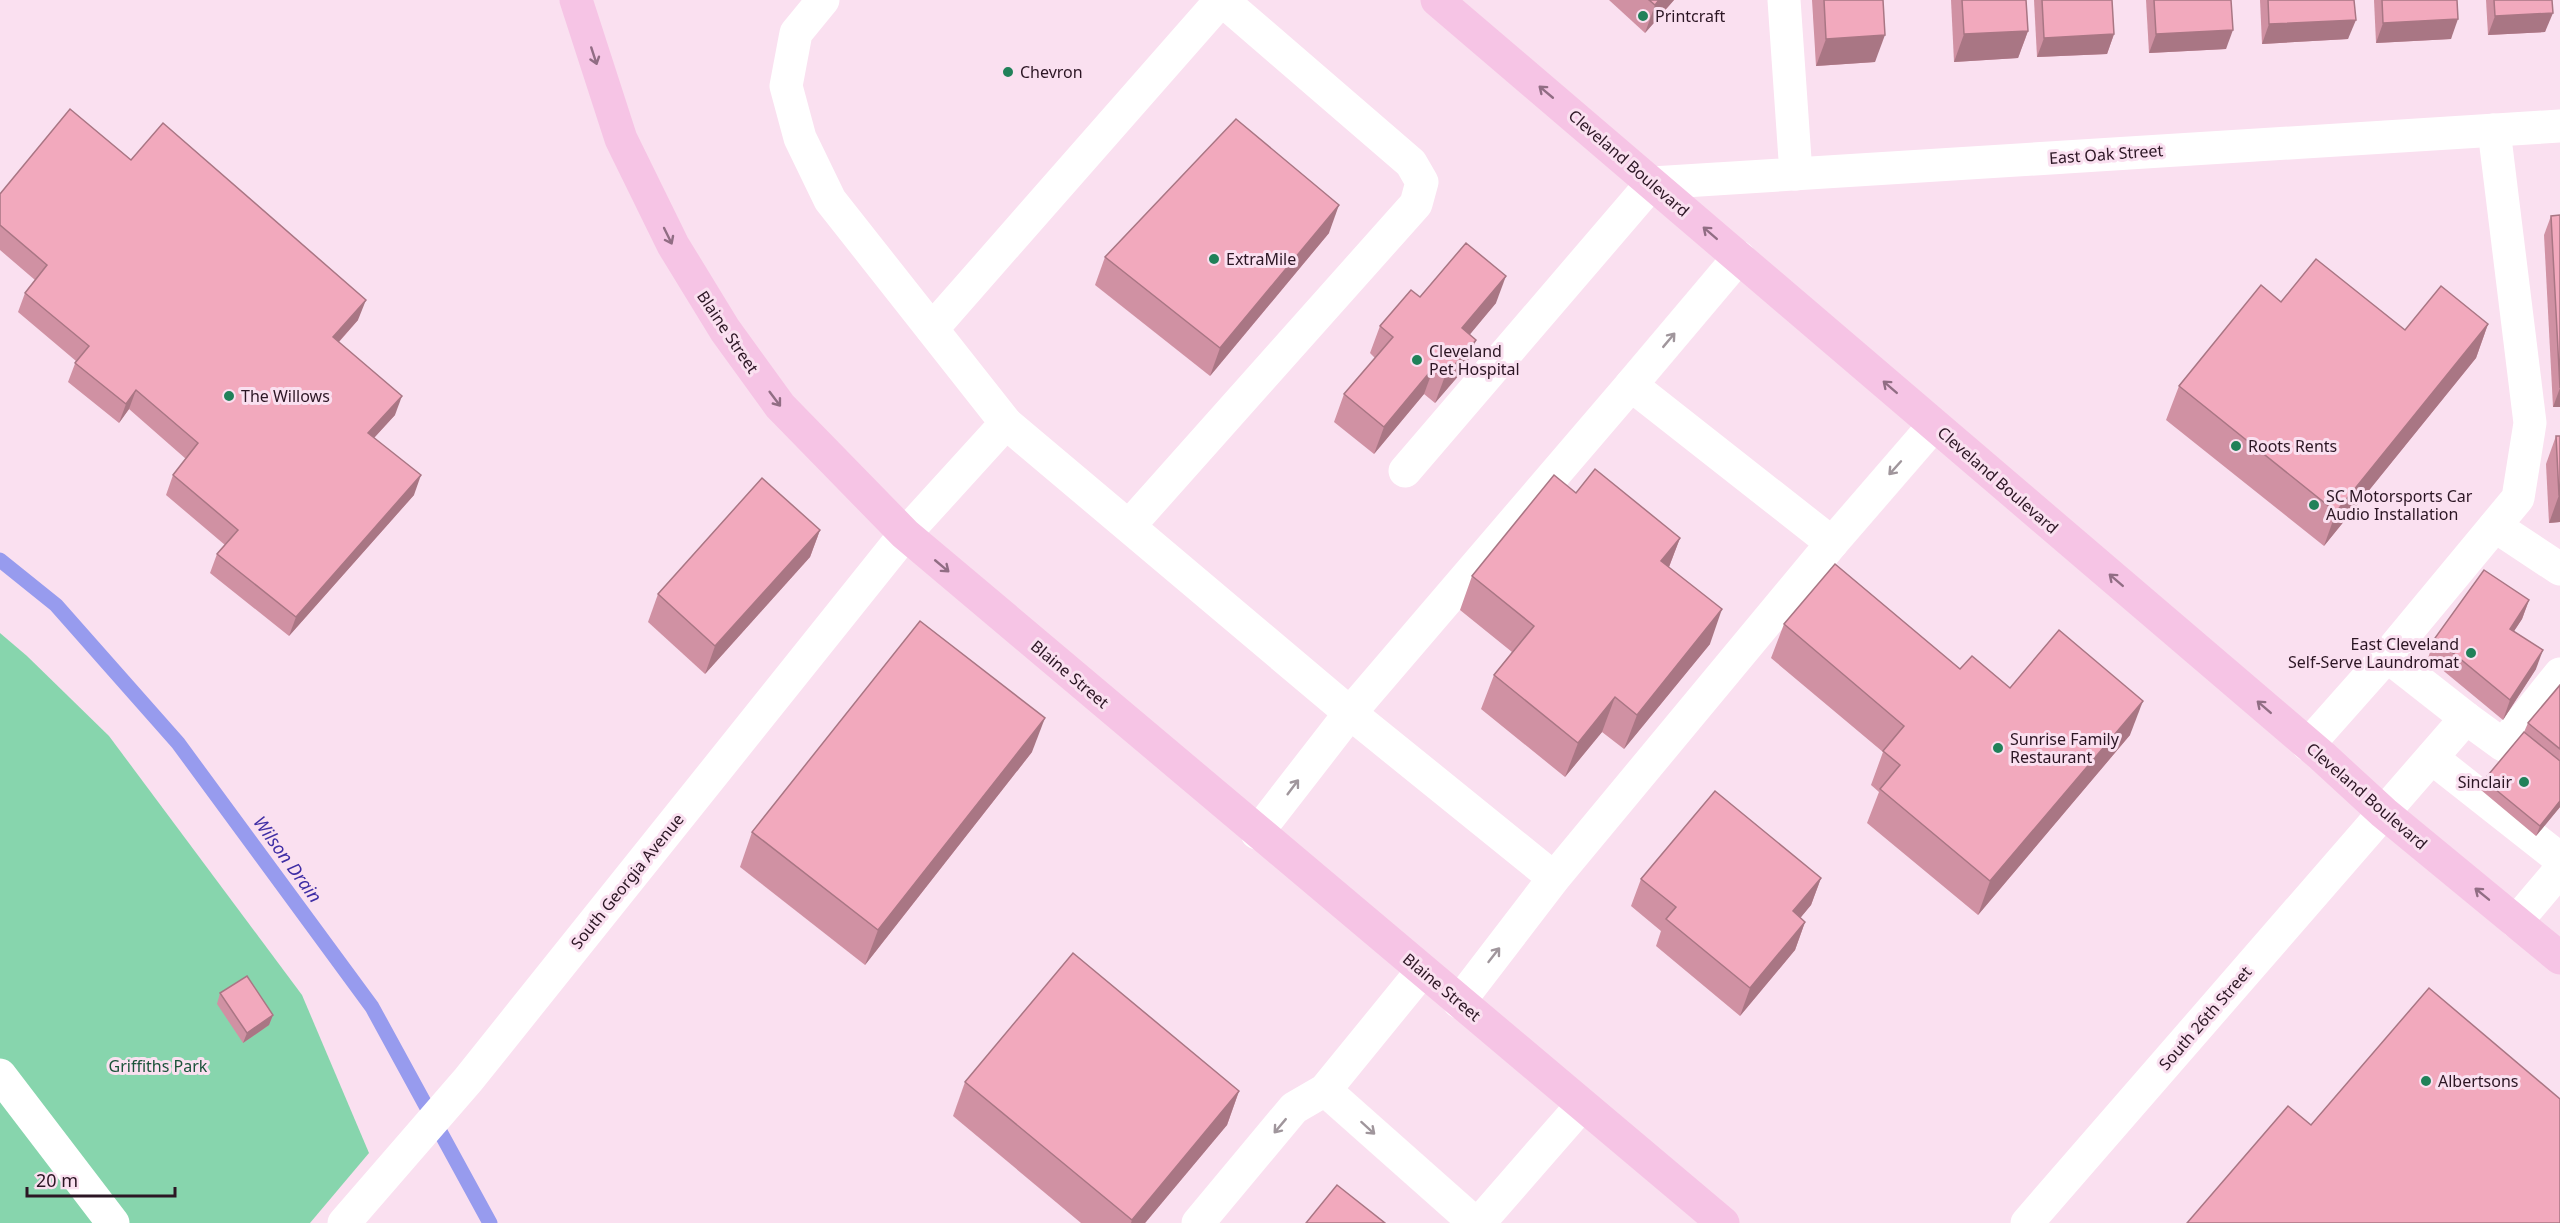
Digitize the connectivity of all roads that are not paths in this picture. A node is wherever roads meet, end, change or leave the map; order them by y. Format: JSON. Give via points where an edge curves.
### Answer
{"nodes":[{"id":1,"x":576,"y":0,"type":"edge"},
{"id":2,"x":823,"y":0,"type":"edge"},
{"id":3,"x":1222,"y":0,"type":"edge"},
{"id":4,"x":1437,"y":0,"type":"edge"},
{"id":5,"x":1784,"y":0,"type":"edge"},
{"id":6,"x":2560,"y":126,"type":"edge"},
{"id":7,"x":2494,"y":130,"type":"junction"},
{"id":8,"x":1796,"y":174,"type":"junction"},
{"id":9,"x":1652,"y":183,"type":"junction"},
{"id":10,"x":1738,"y":257,"type":"junction"},
{"id":11,"x":933,"y":329,"type":"junction"},
{"id":12,"x":1631,"y":385,"type":"junction"},
{"id":13,"x":1006,"y":423,"type":"junction"},
{"id":14,"x":1935,"y":425,"type":"junction"},
{"id":15,"x":1405,"y":471,"type":"dead end"},
{"id":16,"x":1129,"y":526,"type":"junction"},
{"id":17,"x":2495,"y":526,"type":"junction"},
{"id":18,"x":905,"y":534,"type":"junction"},
{"id":19,"x":1832,"y":543,"type":"junction"},
{"id":20,"x":2560,"y":570,"type":"edge"},
{"id":21,"x":2387,"y":656,"type":"junction"},
{"id":22,"x":2560,"y":674,"type":"edge"},
{"id":23,"x":1350,"y":713,"type":"junction"},
{"id":24,"x":2466,"y":718,"type":"junction"},
{"id":25,"x":2308,"y":745,"type":"junction"},
{"id":26,"x":2432,"y":758,"type":"junction"},
{"id":27,"x":2384,"y":813,"type":"junction"},
{"id":28,"x":1257,"y":833,"type":"junction"},
{"id":29,"x":2560,"y":859,"type":"edge"},
{"id":30,"x":2560,"y":870,"type":"edge"},
{"id":31,"x":1554,"y":878,"type":"junction"},
{"id":32,"x":2516,"y":922,"type":"junction"},
{"id":33,"x":2560,"y":958,"type":"edge"},
{"id":34,"x":1422,"y":971,"type":"junction"},
{"id":35,"x":1459,"y":1002,"type":"junction"},
{"id":36,"x":0,"y":1075,"type":"edge"},
{"id":37,"x":1325,"y":1090,"type":"junction"},
{"id":38,"x":1582,"y":1105,"type":"junction"},
{"id":39,"x":113,"y":1223,"type":"edge"},
{"id":40,"x":344,"y":1223,"type":"edge"},
{"id":41,"x":1198,"y":1223,"type":"edge"},
{"id":42,"x":1477,"y":1223,"type":"edge"},
{"id":43,"x":1723,"y":1223,"type":"edge"},
{"id":44,"x":2027,"y":1223,"type":"edge"}],
"edges":[{"from":1,"to":18,"type":"main road","name":"Blaine Street","one_way":true,"via":[[621,139],[673,245],[725,330],[780,406]]},
{"from":2,"to":11,"type":"street","via":[[796,33],[786,86],[800,138],[830,200]]},
{"from":3,"to":11,"type":"street"},
{"from":3,"to":16,"type":"street","via":[[1411,163],[1422,182],[1416,204]]},
{"from":9,"to":4,"type":"main road","name":"Cleveland Boulevard","one_way":true},
{"from":5,"to":8,"type":"street"},
{"from":6,"to":7,"type":"street","name":"East Oak Street"},
{"from":7,"to":8,"type":"street","name":"East Oak Street"},
{"from":7,"to":17,"type":"street","via":[[2530,423],[2518,498]]},
{"from":8,"to":9,"type":"street","name":"East Oak Street"},
{"from":10,"to":9,"type":"main road","name":"Cleveland Boulevard","one_way":true},
{"from":9,"to":15,"type":"street"},
{"from":12,"to":10,"type":"street","one_way":true},
{"from":14,"to":10,"type":"main road","name":"Cleveland Boulevard","one_way":true},
{"from":11,"to":13,"type":"street"},
{"from":12,"to":19,"type":"street"},
{"from":12,"to":23,"type":"street"},
{"from":13,"to":16,"type":"street"},
{"from":13,"to":18,"type":"street","name":"South Georgia Avenue"},
{"from":14,"to":19,"type":"street","one_way":true},
{"from":25,"to":14,"type":"main road","name":"Cleveland Boulevard","one_way":true},
{"from":16,"to":23,"type":"street"},
{"from":17,"to":20,"type":"street"},
{"from":17,"to":21,"type":"street"},
{"from":18,"to":28,"type":"main road","name":"Blaine Street","one_way":true},
{"from":18,"to":40,"type":"street","name":"South Georgia Avenue","via":[[468,1080]]},
{"from":19,"to":31,"type":"street"},
{"from":21,"to":24,"type":"street"},
{"from":21,"to":25,"type":"street"},
{"from":22,"to":24,"type":"street","via":[[2508,748]]},
{"from":28,"to":23,"type":"street","one_way":true},
{"from":23,"to":31,"type":"street"},
{"from":24,"to":26,"type":"street","name":"South 26th Street"},
{"from":25,"to":27,"type":"main road","name":"Cleveland Boulevard"},
{"from":26,"to":27,"type":"street","name":"South 26th Street"},
{"from":26,"to":29,"type":"street"},
{"from":32,"to":27,"type":"main road","name":"Cleveland Boulevard","one_way":true},
{"from":27,"to":44,"type":"street","name":"South 26th Street"},
{"from":28,"to":34,"type":"main road","name":"Blaine Street"},
{"from":30,"to":32,"type":"street"},
{"from":35,"to":31,"type":"street","one_way":true},
{"from":32,"to":33,"type":"main road","name":"Cleveland Boulevard"},
{"from":34,"to":35,"type":"main road","name":"Blaine Street"},
{"from":34,"to":37,"type":"street"},
{"from":35,"to":38,"type":"main road","name":"Blaine Street"},
{"from":36,"to":39,"type":"street"},
{"from":37,"to":41,"type":"street","one_way":true,"via":[[1294,1108]]},
{"from":37,"to":42,"type":"street","one_way":true},
{"from":38,"to":42,"type":"street"},
{"from":38,"to":43,"type":"main road","name":"Blaine Street"}]}
